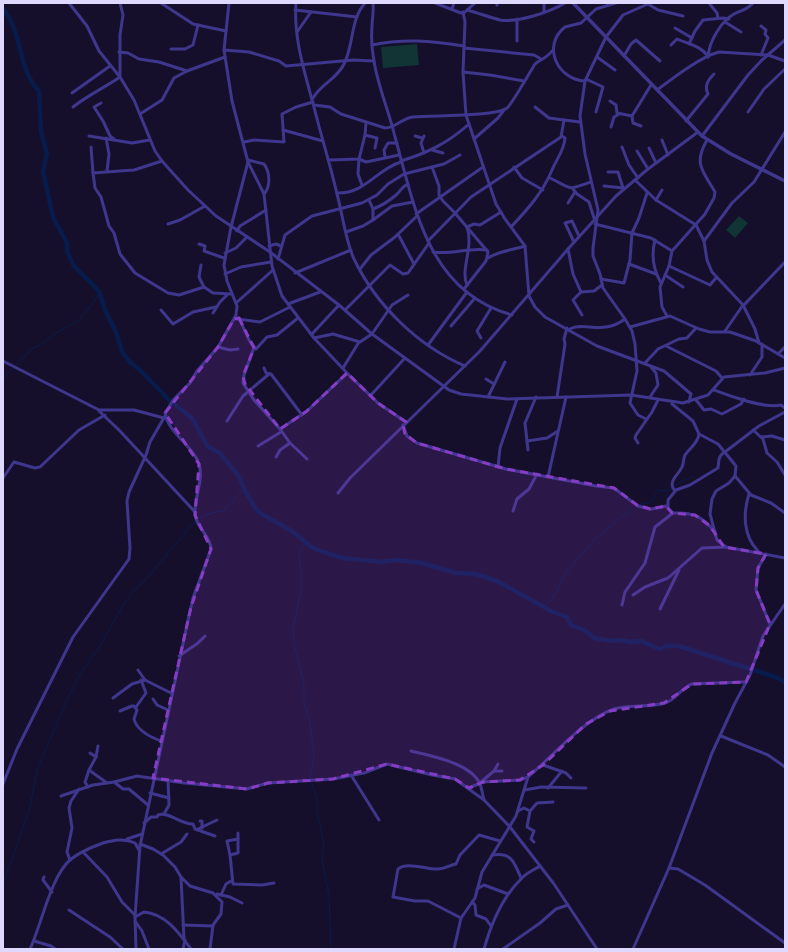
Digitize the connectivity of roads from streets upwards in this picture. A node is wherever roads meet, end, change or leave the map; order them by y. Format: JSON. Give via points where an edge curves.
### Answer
{"nodes":[{"id":1,"x":69,"y":3,"type":"edge"},
{"id":2,"x":120,"y":3,"type":"edge"},
{"id":3,"x":161,"y":3,"type":"edge"},
{"id":4,"x":229,"y":3,"type":"edge"},
{"id":5,"x":296,"y":3,"type":"edge"},
{"id":6,"x":365,"y":3,"type":"edge"},
{"id":7,"x":373,"y":3,"type":"edge"},
{"id":8,"x":436,"y":3,"type":"edge"},
{"id":9,"x":454,"y":3,"type":"edge"},
{"id":10,"x":475,"y":3,"type":"edge"},
{"id":11,"x":544,"y":3,"type":"edge"},
{"id":12,"x":565,"y":3,"type":"edge"},
{"id":13,"x":573,"y":3,"type":"edge"},
{"id":14,"x":616,"y":3,"type":"edge"},
{"id":15,"x":709,"y":3,"type":"edge"},
{"id":16,"x":753,"y":3,"type":"edge"},
{"id":17,"x":649,"y":4,"type":"edge"},
{"id":18,"x":452,"y":9,"type":"junction"},
{"id":19,"x":295,"y":10,"type":"junction"},
{"id":20,"x":467,"y":10,"type":"junction"},
{"id":21,"x":311,"y":12,"type":"junction"},
{"id":22,"x":463,"y":12,"type":"junction"},
{"id":23,"x":544,"y":12,"type":"junction"},
{"id":24,"x":683,"y":16,"type":"dead end"},
{"id":25,"x":357,"y":17,"type":"junction"},
{"id":26,"x":587,"y":17,"type":"junction"},
{"id":27,"x":718,"y":18,"type":"junction"},
{"id":28,"x":517,"y":19,"type":"junction"},
{"id":29,"x":729,"y":19,"type":"junction"},
{"id":30,"x":725,"y":22,"type":"junction"},
{"id":31,"x":198,"y":25,"type":"junction"},
{"id":32,"x":761,"y":26,"type":"dead end"},
{"id":33,"x":675,"y":28,"type":"dead end"},
{"id":34,"x":226,"y":31,"type":"junction"},
{"id":35,"x":297,"y":32,"type":"junction"},
{"id":36,"x":741,"y":32,"type":"dead end"},
{"id":37,"x":606,"y":36,"type":"junction"},
{"id":38,"x":692,"y":38,"type":"junction"},
{"id":39,"x":785,"y":40,"type":"edge"},
{"id":40,"x":517,"y":41,"type":"dead end"},
{"id":41,"x":690,"y":44,"type":"junction"},
{"id":42,"x":372,"y":45,"type":"junction"},
{"id":43,"x":671,"y":45,"type":"dead end"},
{"id":44,"x":464,"y":47,"type":"junction"},
{"id":45,"x":171,"y":49,"type":"dead end"},
{"id":46,"x":224,"y":50,"type":"junction"},
{"id":47,"x":552,"y":51,"type":"junction"},
{"id":48,"x":119,"y":52,"type":"junction"},
{"id":49,"x":761,"y":55,"type":"junction"},
{"id":50,"x":768,"y":55,"type":"junction"},
{"id":51,"x":624,"y":56,"type":"junction"},
{"id":52,"x":225,"y":57,"type":"junction"},
{"id":53,"x":597,"y":57,"type":"junction"},
{"id":54,"x":708,"y":57,"type":"junction"},
{"id":55,"x":541,"y":59,"type":"junction"},
{"id":56,"x":346,"y":61,"type":"junction"},
{"id":57,"x":374,"y":61,"type":"junction"},
{"id":58,"x":660,"y":61,"type":"dead end"},
{"id":59,"x":785,"y":61,"type":"edge"},
{"id":60,"x":110,"y":66,"type":"junction"},
{"id":61,"x":304,"y":66,"type":"junction"},
{"id":62,"x":785,"y":69,"type":"edge"},
{"id":63,"x":615,"y":70,"type":"dead end"},
{"id":64,"x":187,"y":71,"type":"junction"},
{"id":65,"x":463,"y":72,"type":"junction"},
{"id":66,"x":714,"y":74,"type":"dead end"},
{"id":67,"x":120,"y":77,"type":"junction"},
{"id":68,"x":586,"y":80,"type":"junction"},
{"id":69,"x":524,"y":81,"type":"junction"},
{"id":70,"x":652,"y":85,"type":"junction"},
{"id":71,"x":656,"y":90,"type":"junction"},
{"id":72,"x":72,"y":93,"type":"dead end"},
{"id":73,"x":610,"y":101,"type":"dead end"},
{"id":74,"x":313,"y":102,"type":"junction"},
{"id":75,"x":100,"y":103,"type":"dead end"},
{"id":76,"x":73,"y":107,"type":"dead end"},
{"id":77,"x":535,"y":107,"type":"dead end"},
{"id":78,"x":504,"y":110,"type":"junction"},
{"id":79,"x":596,"y":112,"type":"dead end"},
{"id":80,"x":748,"y":112,"type":"dead end"},
{"id":81,"x":140,"y":114,"type":"junction"},
{"id":82,"x":619,"y":114,"type":"junction"},
{"id":83,"x":466,"y":115,"type":"junction"},
{"id":84,"x":632,"y":116,"type":"junction"},
{"id":85,"x":564,"y":120,"type":"junction"},
{"id":86,"x":686,"y":121,"type":"junction"},
{"id":87,"x":580,"y":122,"type":"junction"},
{"id":88,"x":366,"y":123,"type":"junction"},
{"id":89,"x":469,"y":124,"type":"junction"},
{"id":90,"x":611,"y":126,"type":"dead end"},
{"id":91,"x":641,"y":126,"type":"dead end"},
{"id":92,"x":392,"y":128,"type":"junction"},
{"id":93,"x":283,"y":130,"type":"junction"},
{"id":94,"x":698,"y":132,"type":"junction"},
{"id":95,"x":785,"y":132,"type":"edge"},
{"id":96,"x":365,"y":135,"type":"junction"},
{"id":97,"x":89,"y":136,"type":"dead end"},
{"id":98,"x":415,"y":136,"type":"dead end"},
{"id":99,"x":562,"y":136,"type":"junction"},
{"id":100,"x":702,"y":136,"type":"junction"},
{"id":101,"x":106,"y":138,"type":"junction"},
{"id":102,"x":114,"y":139,"type":"junction"},
{"id":103,"x":474,"y":139,"type":"junction"},
{"id":104,"x":150,"y":140,"type":"junction"},
{"id":105,"x":662,"y":140,"type":"dead end"},
{"id":106,"x":707,"y":140,"type":"junction"},
{"id":107,"x":244,"y":142,"type":"junction"},
{"id":108,"x":323,"y":142,"type":"junction"},
{"id":109,"x":397,"y":143,"type":"junction"},
{"id":110,"x":91,"y":147,"type":"dead end"},
{"id":111,"x":622,"y":147,"type":"dead end"},
{"id":112,"x":375,"y":148,"type":"dead end"},
{"id":113,"x":648,"y":148,"type":"dead end"},
{"id":114,"x":432,"y":150,"type":"junction"},
{"id":115,"x":637,"y":151,"type":"dead end"},
{"id":116,"x":424,"y":153,"type":"junction"},
{"id":117,"x":443,"y":153,"type":"dead end"},
{"id":118,"x":399,"y":155,"type":"junction"},
{"id":119,"x":668,"y":155,"type":"junction"},
{"id":120,"x":460,"y":156,"type":"dead end"},
{"id":121,"x":385,"y":157,"type":"junction"},
{"id":122,"x":359,"y":159,"type":"junction"},
{"id":123,"x":329,"y":160,"type":"junction"},
{"id":124,"x":162,"y":161,"type":"junction"},
{"id":125,"x":248,"y":161,"type":"junction"},
{"id":126,"x":401,"y":162,"type":"junction"},
{"id":127,"x":656,"y":163,"type":"junction"},
{"id":128,"x":432,"y":167,"type":"junction"},
{"id":129,"x":483,"y":167,"type":"junction"},
{"id":130,"x":514,"y":167,"type":"junction"},
{"id":131,"x":648,"y":169,"type":"junction"},
{"id":132,"x":761,"y":170,"type":"junction"},
{"id":133,"x":107,"y":171,"type":"junction"},
{"id":134,"x":608,"y":172,"type":"dead end"},
{"id":135,"x":93,"y":173,"type":"junction"},
{"id":136,"x":404,"y":174,"type":"junction"},
{"id":137,"x":550,"y":178,"type":"junction"},
{"id":138,"x":636,"y":179,"type":"junction"},
{"id":139,"x":785,"y":181,"type":"edge"},
{"id":140,"x":591,"y":182,"type":"junction"},
{"id":141,"x":408,"y":184,"type":"junction"},
{"id":142,"x":362,"y":185,"type":"junction"},
{"id":143,"x":488,"y":185,"type":"junction"},
{"id":144,"x":604,"y":186,"type":"dead end"},
{"id":145,"x":624,"y":188,"type":"junction"},
{"id":146,"x":543,"y":190,"type":"junction"},
{"id":147,"x":574,"y":190,"type":"junction"},
{"id":148,"x":662,"y":190,"type":"dead end"},
{"id":149,"x":337,"y":193,"type":"junction"},
{"id":150,"x":646,"y":193,"type":"junction"},
{"id":151,"x":264,"y":194,"type":"junction"},
{"id":152,"x":440,"y":197,"type":"junction"},
{"id":153,"x":369,"y":200,"type":"junction"},
{"id":154,"x":656,"y":200,"type":"junction"},
{"id":155,"x":413,"y":202,"type":"junction"},
{"id":156,"x":568,"y":203,"type":"dead end"},
{"id":157,"x":205,"y":206,"type":"junction"},
{"id":158,"x":341,"y":208,"type":"junction"},
{"id":159,"x":372,"y":209,"type":"junction"},
{"id":160,"x":266,"y":210,"type":"junction"},
{"id":161,"x":500,"y":212,"type":"junction"},
{"id":162,"x":455,"y":213,"type":"junction"},
{"id":163,"x":416,"y":215,"type":"junction"},
{"id":164,"x":597,"y":215,"type":"junction"},
{"id":165,"x":594,"y":218,"type":"junction"},
{"id":166,"x":373,"y":220,"type":"junction"},
{"id":167,"x":168,"y":224,"type":"dead end"},
{"id":168,"x":595,"y":224,"type":"junction"},
{"id":169,"x":696,"y":225,"type":"junction"},
{"id":170,"x":231,"y":227,"type":"junction"},
{"id":171,"x":467,"y":227,"type":"junction"},
{"id":172,"x":511,"y":227,"type":"junction"},
{"id":173,"x":236,"y":231,"type":"junction"},
{"id":174,"x":346,"y":232,"type":"junction"},
{"id":175,"x":632,"y":233,"type":"junction"},
{"id":176,"x":398,"y":234,"type":"junction"},
{"id":177,"x":579,"y":236,"type":"junction"},
{"id":178,"x":247,"y":237,"type":"junction"},
{"id":179,"x":655,"y":240,"type":"junction"},
{"id":180,"x":704,"y":241,"type":"junction"},
{"id":181,"x":428,"y":242,"type":"junction"},
{"id":182,"x":574,"y":242,"type":"junction"},
{"id":183,"x":199,"y":244,"type":"dead end"},
{"id":184,"x":269,"y":246,"type":"junction"},
{"id":185,"x":281,"y":246,"type":"junction"},
{"id":186,"x":525,"y":246,"type":"junction"},
{"id":187,"x":568,"y":249,"type":"junction"},
{"id":188,"x":351,"y":250,"type":"junction"},
{"id":189,"x":469,"y":250,"type":"junction"},
{"id":190,"x":488,"y":250,"type":"junction"},
{"id":191,"x":672,"y":251,"type":"junction"},
{"id":192,"x":270,"y":252,"type":"junction"},
{"id":193,"x":433,"y":252,"type":"junction"},
{"id":194,"x":225,"y":253,"type":"junction"},
{"id":195,"x":224,"y":258,"type":"junction"},
{"id":196,"x":278,"y":258,"type":"junction"},
{"id":197,"x":488,"y":259,"type":"junction"},
{"id":198,"x":271,"y":262,"type":"junction"},
{"id":199,"x":785,"y":262,"type":"edge"},
{"id":200,"x":414,"y":264,"type":"junction"},
{"id":201,"x":629,"y":264,"type":"junction"},
{"id":202,"x":201,"y":265,"type":"dead end"},
{"id":203,"x":669,"y":266,"type":"junction"},
{"id":204,"x":273,"y":270,"type":"junction"},
{"id":205,"x":360,"y":270,"type":"junction"},
{"id":206,"x":295,"y":273,"type":"junction"},
{"id":207,"x":225,"y":274,"type":"junction"},
{"id":208,"x":656,"y":274,"type":"junction"},
{"id":209,"x":665,"y":275,"type":"junction"},
{"id":210,"x":716,"y":278,"type":"junction"},
{"id":211,"x":601,"y":279,"type":"junction"},
{"id":212,"x":661,"y":283,"type":"junction"},
{"id":213,"x":370,"y":285,"type":"junction"},
{"id":214,"x":467,"y":285,"type":"junction"},
{"id":215,"x":602,"y":285,"type":"junction"},
{"id":216,"x":204,"y":287,"type":"junction"},
{"id":217,"x":683,"y":287,"type":"dead end"},
{"id":218,"x":466,"y":290,"type":"junction"},
{"id":219,"x":320,"y":292,"type":"junction"},
{"id":220,"x":581,"y":292,"type":"junction"},
{"id":221,"x":232,"y":294,"type":"junction"},
{"id":222,"x":227,"y":295,"type":"junction"},
{"id":223,"x":408,"y":295,"type":"dead end"},
{"id":224,"x":529,"y":296,"type":"junction"},
{"id":225,"x":475,"y":298,"type":"junction"},
{"id":226,"x":236,"y":303,"type":"junction"},
{"id":227,"x":339,"y":305,"type":"junction"},
{"id":228,"x":289,"y":306,"type":"junction"},
{"id":229,"x":743,"y":306,"type":"junction"},
{"id":230,"x":216,"y":307,"type":"junction"},
{"id":231,"x":491,"y":308,"type":"junction"},
{"id":232,"x":388,"y":309,"type":"junction"},
{"id":233,"x":161,"y":310,"type":"dead end"},
{"id":234,"x":345,"y":310,"type":"junction"},
{"id":235,"x":213,"y":313,"type":"dead end"},
{"id":236,"x":512,"y":315,"type":"junction"},
{"id":237,"x":582,"y":315,"type":"dead end"},
{"id":238,"x":667,"y":316,"type":"junction"},
{"id":239,"x":239,"y":318,"type":"junction"},
{"id":240,"x":298,"y":318,"type":"junction"},
{"id":241,"x":234,"y":319,"type":"junction"},
{"id":242,"x":625,"y":319,"type":"junction"},
{"id":243,"x":451,"y":326,"type":"dead end"},
{"id":244,"x":630,"y":327,"type":"junction"},
{"id":245,"x":696,"y":328,"type":"junction"},
{"id":246,"x":569,"y":329,"type":"junction"},
{"id":247,"x":725,"y":332,"type":"junction"},
{"id":248,"x":312,"y":334,"type":"junction"},
{"id":249,"x":372,"y":334,"type":"junction"},
{"id":250,"x":314,"y":338,"type":"junction"},
{"id":251,"x":482,"y":338,"type":"dead end"},
{"id":252,"x":359,"y":342,"type":"junction"},
{"id":253,"x":761,"y":343,"type":"junction"},
{"id":254,"x":428,"y":345,"type":"junction"},
{"id":255,"x":666,"y":346,"type":"junction"},
{"id":256,"x":218,"y":347,"type":"junction"},
{"id":257,"x":785,"y":347,"type":"edge"},
{"id":258,"x":254,"y":348,"type":"junction"},
{"id":259,"x":238,"y":349,"type":"dead end"},
{"id":260,"x":778,"y":354,"type":"junction"},
{"id":261,"x":405,"y":358,"type":"junction"},
{"id":262,"x":785,"y":358,"type":"edge"},
{"id":263,"x":636,"y":360,"type":"junction"},
{"id":264,"x":3,"y":361,"type":"edge"},
{"id":265,"x":505,"y":362,"type":"dead end"},
{"id":266,"x":645,"y":363,"type":"junction"},
{"id":267,"x":650,"y":365,"type":"junction"},
{"id":268,"x":465,"y":366,"type":"junction"},
{"id":269,"x":264,"y":368,"type":"dead end"},
{"id":270,"x":343,"y":368,"type":"junction"},
{"id":271,"x":785,"y":368,"type":"edge"},
{"id":272,"x":348,"y":373,"type":"junction"},
{"id":273,"x":269,"y":374,"type":"junction"},
{"id":274,"x":750,"y":375,"type":"junction"},
{"id":275,"x":722,"y":378,"type":"junction"},
{"id":276,"x":486,"y":379,"type":"dead end"},
{"id":277,"x":494,"y":384,"type":"junction"},
{"id":278,"x":444,"y":387,"type":"junction"},
{"id":279,"x":714,"y":390,"type":"junction"},
{"id":280,"x":250,"y":392,"type":"junction"},
{"id":281,"x":630,"y":395,"type":"junction"},
{"id":282,"x":371,"y":396,"type":"junction"},
{"id":283,"x":488,"y":397,"type":"junction"},
{"id":284,"x":536,"y":397,"type":"junction"},
{"id":285,"x":557,"y":397,"type":"junction"},
{"id":286,"x":566,"y":397,"type":"junction"},
{"id":287,"x":650,"y":397,"type":"junction"},
{"id":288,"x":517,"y":399,"type":"junction"},
{"id":289,"x":744,"y":399,"type":"junction"},
{"id":290,"x":658,"y":400,"type":"junction"},
{"id":291,"x":696,"y":400,"type":"junction"},
{"id":292,"x":670,"y":402,"type":"junction"},
{"id":293,"x":689,"y":402,"type":"junction"},
{"id":294,"x":785,"y":408,"type":"edge"},
{"id":295,"x":99,"y":410,"type":"junction"},
{"id":296,"x":111,"y":411,"type":"junction"},
{"id":297,"x":785,"y":412,"type":"edge"},
{"id":298,"x":105,"y":415,"type":"junction"},
{"id":299,"x":302,"y":415,"type":"junction"},
{"id":300,"x":164,"y":417,"type":"junction"},
{"id":301,"x":646,"y":419,"type":"junction"},
{"id":302,"x":227,"y":421,"type":"dead end"},
{"id":303,"x":404,"y":424,"type":"junction"},
{"id":304,"x":753,"y":430,"type":"junction"},
{"id":305,"x":281,"y":431,"type":"junction"},
{"id":306,"x":558,"y":431,"type":"junction"},
{"id":307,"x":699,"y":434,"type":"junction"},
{"id":308,"x":761,"y":437,"type":"junction"},
{"id":309,"x":785,"y":440,"type":"edge"},
{"id":310,"x":527,"y":441,"type":"junction"},
{"id":311,"x":638,"y":443,"type":"dead end"},
{"id":312,"x":290,"y":444,"type":"junction"},
{"id":313,"x":258,"y":446,"type":"dead end"},
{"id":314,"x":528,"y":450,"type":"dead end"},
{"id":315,"x":725,"y":452,"type":"junction"},
{"id":316,"x":276,"y":457,"type":"dead end"},
{"id":317,"x":145,"y":458,"type":"junction"},
{"id":318,"x":307,"y":459,"type":"dead end"},
{"id":319,"x":498,"y":467,"type":"junction"},
{"id":320,"x":537,"y":474,"type":"junction"},
{"id":321,"x":785,"y":475,"type":"edge"},
{"id":322,"x":735,"y":476,"type":"junction"},
{"id":323,"x":548,"y":477,"type":"junction"},
{"id":324,"x":3,"y":478,"type":"edge"},
{"id":325,"x":675,"y":491,"type":"junction"},
{"id":326,"x":338,"y":493,"type":"dead end"},
{"id":327,"x":749,"y":494,"type":"junction"},
{"id":328,"x":668,"y":507,"type":"junction"},
{"id":329,"x":513,"y":511,"type":"dead end"},
{"id":330,"x":195,"y":512,"type":"junction"},
{"id":331,"x":673,"y":513,"type":"junction"},
{"id":332,"x":785,"y":513,"type":"edge"},
{"id":333,"x":715,"y":532,"type":"junction"},
{"id":334,"x":726,"y":548,"type":"junction"},
{"id":335,"x":760,"y":552,"type":"junction"},
{"id":336,"x":766,"y":554,"type":"junction"},
{"id":337,"x":785,"y":558,"type":"edge"},
{"id":338,"x":679,"y":570,"type":"junction"},
{"id":339,"x":633,"y":595,"type":"dead end"},
{"id":340,"x":785,"y":604,"type":"edge"},
{"id":341,"x":622,"y":605,"type":"dead end"},
{"id":342,"x":660,"y":609,"type":"dead end"},
{"id":343,"x":770,"y":624,"type":"junction"},
{"id":344,"x":205,"y":636,"type":"dead end"},
{"id":345,"x":179,"y":656,"type":"junction"},
{"id":346,"x":138,"y":670,"type":"dead end"},
{"id":347,"x":143,"y":680,"type":"junction"},
{"id":348,"x":746,"y":682,"type":"junction"},
{"id":349,"x":171,"y":693,"type":"junction"},
{"id":350,"x":113,"y":698,"type":"dead end"},
{"id":351,"x":153,"y":699,"type":"dead end"},
{"id":352,"x":136,"y":707,"type":"junction"},
{"id":353,"x":168,"y":710,"type":"junction"},
{"id":354,"x":120,"y":711,"type":"dead end"},
{"id":355,"x":721,"y":736,"type":"junction"},
{"id":356,"x":162,"y":741,"type":"junction"},
{"id":357,"x":98,"y":746,"type":"dead end"},
{"id":358,"x":411,"y":751,"type":"dead end"},
{"id":359,"x":90,"y":754,"type":"dead end"},
{"id":360,"x":96,"y":757,"type":"junction"},
{"id":361,"x":498,"y":764,"type":"dead end"},
{"id":362,"x":543,"y":765,"type":"junction"},
{"id":363,"x":785,"y":768,"type":"edge"},
{"id":364,"x":89,"y":770,"type":"junction"},
{"id":365,"x":494,"y":771,"type":"junction"},
{"id":366,"x":502,"y":771,"type":"dead end"},
{"id":367,"x":562,"y":771,"type":"junction"},
{"id":368,"x":351,"y":775,"type":"junction"},
{"id":369,"x":528,"y":777,"type":"junction"},
{"id":370,"x":153,"y":778,"type":"junction"},
{"id":371,"x":572,"y":778,"type":"dead end"},
{"id":372,"x":168,"y":780,"type":"junction"},
{"id":373,"x":520,"y":780,"type":"junction"},
{"id":374,"x":114,"y":782,"type":"junction"},
{"id":375,"x":107,"y":783,"type":"junction"},
{"id":376,"x":480,"y":783,"type":"junction"},
{"id":377,"x":3,"y":784,"type":"edge"},
{"id":378,"x":88,"y":787,"type":"junction"},
{"id":379,"x":469,"y":788,"type":"junction"},
{"id":380,"x":526,"y":788,"type":"junction"},
{"id":381,"x":548,"y":788,"type":"junction"},
{"id":382,"x":586,"y":788,"type":"dead end"},
{"id":383,"x":79,"y":790,"type":"junction"},
{"id":384,"x":150,"y":793,"type":"junction"},
{"id":385,"x":61,"y":796,"type":"dead end"},
{"id":386,"x":169,"y":798,"type":"junction"},
{"id":387,"x":484,"y":800,"type":"junction"},
{"id":388,"x":553,"y":802,"type":"dead end"},
{"id":389,"x":148,"y":805,"type":"junction"},
{"id":390,"x":518,"y":811,"type":"junction"},
{"id":391,"x":530,"y":811,"type":"junction"},
{"id":392,"x":164,"y":814,"type":"junction"},
{"id":393,"x":200,"y":820,"type":"dead end"},
{"id":394,"x":217,"y":820,"type":"dead end"},
{"id":395,"x":379,"y":820,"type":"dead end"},
{"id":396,"x":144,"y":823,"type":"junction"},
{"id":397,"x":510,"y":827,"type":"junction"},
{"id":398,"x":200,"y":829,"type":"junction"},
{"id":399,"x":238,"y":833,"type":"dead end"},
{"id":400,"x":142,"y":834,"type":"junction"},
{"id":401,"x":187,"y":834,"type":"dead end"},
{"id":402,"x":215,"y":836,"type":"dead end"},
{"id":403,"x":125,"y":839,"type":"junction"},
{"id":404,"x":238,"y":839,"type":"junction"},
{"id":405,"x":500,"y":842,"type":"junction"},
{"id":406,"x":534,"y":842,"type":"dead end"},
{"id":407,"x":140,"y":844,"type":"junction"},
{"id":408,"x":139,"y":850,"type":"junction"},
{"id":409,"x":84,"y":852,"type":"junction"},
{"id":410,"x":160,"y":854,"type":"junction"},
{"id":411,"x":492,"y":855,"type":"junction"},
{"id":412,"x":230,"y":856,"type":"junction"},
{"id":413,"x":70,"y":860,"type":"junction"},
{"id":414,"x":540,"y":866,"type":"junction"},
{"id":415,"x":669,"y":868,"type":"junction"},
{"id":416,"x":44,"y":877,"type":"dead end"},
{"id":417,"x":181,"y":877,"type":"junction"},
{"id":418,"x":521,"y":878,"type":"junction"},
{"id":419,"x":232,"y":882,"type":"junction"},
{"id":420,"x":274,"y":883,"type":"dead end"},
{"id":421,"x":187,"y":884,"type":"junction"},
{"id":422,"x":181,"y":886,"type":"junction"},
{"id":423,"x":233,"y":889,"type":"dead end"},
{"id":424,"x":477,"y":890,"type":"junction"},
{"id":425,"x":52,"y":892,"type":"junction"},
{"id":426,"x":213,"y":893,"type":"junction"},
{"id":427,"x":508,"y":894,"type":"junction"},
{"id":428,"x":221,"y":896,"type":"junction"},
{"id":429,"x":472,"y":902,"type":"junction"},
{"id":430,"x":242,"y":903,"type":"dead end"},
{"id":431,"x":568,"y":905,"type":"junction"},
{"id":432,"x":69,"y":910,"type":"dead end"},
{"id":433,"x":135,"y":917,"type":"junction"},
{"id":434,"x":461,"y":918,"type":"junction"},
{"id":435,"x":183,"y":925,"type":"junction"},
{"id":436,"x":213,"y":926,"type":"junction"},
{"id":437,"x":491,"y":926,"type":"junction"},
{"id":438,"x":184,"y":939,"type":"junction"},
{"id":439,"x":34,"y":941,"type":"junction"},
{"id":440,"x":785,"y":943,"type":"edge"},
{"id":441,"x":30,"y":949,"type":"edge"},
{"id":442,"x":55,"y":949,"type":"edge"},
{"id":443,"x":123,"y":949,"type":"edge"},
{"id":444,"x":136,"y":949,"type":"edge"},
{"id":445,"x":149,"y":949,"type":"edge"},
{"id":446,"x":183,"y":949,"type":"edge"},
{"id":447,"x":191,"y":949,"type":"edge"},
{"id":448,"x":210,"y":949,"type":"edge"},
{"id":449,"x":454,"y":949,"type":"edge"},
{"id":450,"x":484,"y":949,"type":"edge"},
{"id":451,"x":503,"y":949,"type":"edge"},
{"id":452,"x":597,"y":949,"type":"edge"},
{"id":453,"x":632,"y":949,"type":"edge"}],
"edges":[{"from":1,"to":60,"type":"street","via":[[87,26],[99,51]]},
{"from":2,"to":48,"type":"street","via":[[123,15]]},
{"from":3,"to":31,"type":"street"},
{"from":4,"to":34,"type":"street"},
{"from":5,"to":19,"type":"street"},
{"from":6,"to":25,"type":"street"},
{"from":7,"to":42,"type":"street"},
{"from":8,"to":18,"type":"street"},
{"from":9,"to":18,"type":"street"},
{"from":10,"to":20,"type":"street"},
{"from":11,"to":23,"type":"street"},
{"from":12,"to":23,"type":"street","via":[[550,12]]},
{"from":13,"to":26,"type":"street"},
{"from":14,"to":26,"type":"street","via":[[596,9]]},
{"from":15,"to":27,"type":"street"},
{"from":16,"to":29,"type":"street"},
{"from":17,"to":24,"type":"street","via":[[658,10]]},
{"from":17,"to":37,"type":"street","via":[[623,15]]},
{"from":18,"to":22,"type":"street"},
{"from":19,"to":21,"type":"street"},
{"from":19,"to":35,"type":"street"},
{"from":20,"to":22,"type":"street"},
{"from":20,"to":28,"type":"street","via":[[500,20]]},
{"from":21,"to":25,"type":"street"},
{"from":21,"to":35,"type":"street"},
{"from":22,"to":44,"type":"street"},
{"from":23,"to":28,"type":"street"},
{"from":25,"to":56,"type":"street"},
{"from":26,"to":37,"type":"street"},
{"from":26,"to":47,"type":"street","via":[[581,23],[562,29]]},
{"from":27,"to":29,"type":"street"},
{"from":27,"to":38,"type":"street","via":[[703,20]]},
{"from":28,"to":40,"type":"street"},
{"from":29,"to":30,"type":"street"},
{"from":30,"to":36,"type":"street"},
{"from":30,"to":54,"type":"street","via":[[719,29]]},
{"from":31,"to":34,"type":"street"},
{"from":31,"to":45,"type":"street","via":[[193,45],[185,49]]},
{"from":32,"to":49,"type":"street","via":[[766,30],[768,38]]},
{"from":33,"to":38,"type":"street"},
{"from":34,"to":46,"type":"street"},
{"from":35,"to":61,"type":"street"},
{"from":37,"to":51,"type":"street"},
{"from":37,"to":53,"type":"street"},
{"from":38,"to":41,"type":"street"},
{"from":39,"to":50,"type":"street"},
{"from":41,"to":43,"type":"street","via":[[676,40]]},
{"from":41,"to":54,"type":"street","via":[[705,52]]},
{"from":42,"to":44,"type":"street","via":[[428,40]]},
{"from":42,"to":57,"type":"street"},
{"from":44,"to":55,"type":"street","via":[[534,55]]},
{"from":44,"to":65,"type":"street"},
{"from":46,"to":52,"type":"street"},
{"from":46,"to":61,"type":"street","via":[[249,52],[279,61],[286,66]]},
{"from":47,"to":55,"type":"street","via":[[547,58]]},
{"from":47,"to":68,"type":"street","via":[[557,64],[565,74],[575,80]]},
{"from":48,"to":64,"type":"street"},
{"from":48,"to":67,"type":"street"},
{"from":49,"to":50,"type":"street"},
{"from":49,"to":54,"type":"street","via":[[722,52]]},
{"from":50,"to":59,"type":"street"},
{"from":50,"to":100,"type":"street","via":[[748,74]]},
{"from":51,"to":58,"type":"street","via":[[636,40]]},
{"from":51,"to":70,"type":"street"},
{"from":52,"to":64,"type":"street"},
{"from":52,"to":107,"type":"street","via":[[232,101]]},
{"from":53,"to":63,"type":"street"},
{"from":53,"to":68,"type":"street"},
{"from":54,"to":71,"type":"street"},
{"from":55,"to":69,"type":"street"},
{"from":56,"to":57,"type":"street"},
{"from":56,"to":61,"type":"street"},
{"from":56,"to":74,"type":"street","via":[[337,74],[320,88]]},
{"from":57,"to":92,"type":"street"},
{"from":60,"to":67,"type":"street"},
{"from":60,"to":72,"type":"street"},
{"from":61,"to":74,"type":"street"},
{"from":62,"to":80,"type":"street","via":[[764,89]]},
{"from":64,"to":81,"type":"street","via":[[174,78],[162,100]]},
{"from":65,"to":69,"type":"street"},
{"from":65,"to":83,"type":"street"},
{"from":66,"to":86,"type":"street","via":[[707,82],[708,94]]},
{"from":67,"to":76,"type":"street"},
{"from":67,"to":81,"type":"street"},
{"from":68,"to":79,"type":"street","via":[[603,87]]},
{"from":68,"to":87,"type":"street","via":[[581,99]]},
{"from":69,"to":78,"type":"street"},
{"from":70,"to":71,"type":"street"},
{"from":70,"to":84,"type":"street"},
{"from":71,"to":86,"type":"street"},
{"from":73,"to":82,"type":"street","via":[[616,105],[616,112]]},
{"from":74,"to":88,"type":"street"},
{"from":74,"to":93,"type":"street","via":[[282,114]]},
{"from":74,"to":108,"type":"street"},
{"from":75,"to":102,"type":"street","via":[[94,107]]},
{"from":77,"to":85,"type":"street","via":[[549,118]]},
{"from":78,"to":83,"type":"street"},
{"from":78,"to":103,"type":"street"},
{"from":81,"to":104,"type":"street"},
{"from":82,"to":84,"type":"street"},
{"from":82,"to":90,"type":"street","via":[[614,117]]},
{"from":83,"to":89,"type":"street"},
{"from":83,"to":92,"type":"street","via":[[411,117]]},
{"from":84,"to":91,"type":"street","via":[[633,123]]},
{"from":85,"to":87,"type":"street"},
{"from":85,"to":99,"type":"street"},
{"from":86,"to":94,"type":"street"},
{"from":87,"to":140,"type":"street"},
{"from":88,"to":92,"type":"street"},
{"from":88,"to":96,"type":"street"},
{"from":89,"to":103,"type":"street"},
{"from":89,"to":114,"type":"street"},
{"from":92,"to":109,"type":"street"},
{"from":93,"to":107,"type":"street","via":[[283,142]]},
{"from":93,"to":108,"type":"street"},
{"from":94,"to":100,"type":"street"},
{"from":94,"to":119,"type":"street"},
{"from":95,"to":132,"type":"street"},
{"from":96,"to":112,"type":"street","via":[[376,138]]},
{"from":96,"to":122,"type":"street"},
{"from":97,"to":101,"type":"street"},
{"from":98,"to":116,"type":"street","via":[[423,137]]},
{"from":99,"to":130,"type":"street"},
{"from":99,"to":137,"type":"street","via":[[565,138],[562,152]]},
{"from":100,"to":106,"type":"street"},
{"from":101,"to":102,"type":"street"},
{"from":101,"to":133,"type":"street"},
{"from":102,"to":104,"type":"street","via":[[132,144]]},
{"from":103,"to":129,"type":"street"},
{"from":104,"to":124,"type":"street"},
{"from":105,"to":119,"type":"street"},
{"from":106,"to":132,"type":"street"},
{"from":106,"to":169,"type":"street","via":[[699,158],[702,170],[715,192],[708,209]]},
{"from":107,"to":125,"type":"street"},
{"from":108,"to":123,"type":"street"},
{"from":109,"to":118,"type":"street"},
{"from":109,"to":121,"type":"street","via":[[388,143],[384,150]]},
{"from":110,"to":135,"type":"street"},
{"from":111,"to":138,"type":"street"},
{"from":113,"to":127,"type":"street"},
{"from":114,"to":116,"type":"street"},
{"from":114,"to":117,"type":"street"},
{"from":115,"to":131,"type":"street"},
{"from":116,"to":126,"type":"street"},
{"from":118,"to":121,"type":"street"},
{"from":118,"to":126,"type":"street"},
{"from":119,"to":127,"type":"street"},
{"from":120,"to":128,"type":"street"},
{"from":121,"to":122,"type":"street","via":[[366,162]]},
{"from":122,"to":123,"type":"street"},
{"from":122,"to":142,"type":"street","via":[[358,174]]},
{"from":123,"to":149,"type":"street"},
{"from":124,"to":133,"type":"street","via":[[134,170]]},
{"from":124,"to":157,"type":"street"},
{"from":125,"to":151,"type":"street"},
{"from":125,"to":151,"type":"street","via":[[264,164],[268,170],[268,186]]},
{"from":125,"to":170,"type":"street"},
{"from":126,"to":136,"type":"street"},
{"from":126,"to":142,"type":"street"},
{"from":127,"to":131,"type":"street"},
{"from":128,"to":136,"type":"street"},
{"from":128,"to":152,"type":"street"},
{"from":129,"to":143,"type":"street"},
{"from":129,"to":152,"type":"street"},
{"from":130,"to":143,"type":"street"},
{"from":130,"to":146,"type":"street","via":[[522,178]]},
{"from":131,"to":138,"type":"street"},
{"from":132,"to":139,"type":"street"},
{"from":132,"to":180,"type":"street","via":[[754,182],[732,203]]},
{"from":133,"to":135,"type":"street"},
{"from":134,"to":145,"type":"street","via":[[618,172]]},
{"from":135,"to":216,"type":"street","via":[[120,254],[134,273],[168,292],[179,295]]},
{"from":136,"to":141,"type":"street"},
{"from":136,"to":153,"type":"street"},
{"from":137,"to":146,"type":"street"},
{"from":137,"to":147,"type":"street"},
{"from":138,"to":145,"type":"street"},
{"from":138,"to":150,"type":"street"},
{"from":140,"to":147,"type":"street"},
{"from":140,"to":164,"type":"street","via":[[598,206]]},
{"from":141,"to":155,"type":"street"},
{"from":141,"to":159,"type":"street","via":[[401,187],[382,206]]},
{"from":142,"to":149,"type":"street","via":[[354,191]]},
{"from":143,"to":161,"type":"street"},
{"from":143,"to":162,"type":"street"},
{"from":144,"to":145,"type":"street"},
{"from":145,"to":164,"type":"street"},
{"from":146,"to":172,"type":"street"},
{"from":147,"to":156,"type":"street"},
{"from":147,"to":165,"type":"street","via":[[588,202]]},
{"from":148,"to":154,"type":"street"},
{"from":149,"to":158,"type":"street"},
{"from":150,"to":154,"type":"street"},
{"from":150,"to":175,"type":"street"},
{"from":151,"to":160,"type":"street"},
{"from":152,"to":162,"type":"street"},
{"from":152,"to":163,"type":"street"},
{"from":153,"to":158,"type":"street"},
{"from":153,"to":159,"type":"street"},
{"from":154,"to":169,"type":"street"},
{"from":155,"to":163,"type":"street"},
{"from":155,"to":166,"type":"street","via":[[392,206]]},
{"from":157,"to":167,"type":"street"},
{"from":157,"to":170,"type":"street"},
{"from":158,"to":174,"type":"street"},
{"from":158,"to":185,"type":"street","via":[[310,217],[285,235]]},
{"from":159,"to":166,"type":"street"},
{"from":160,"to":173,"type":"street"},
{"from":160,"to":184,"type":"street"},
{"from":161,"to":171,"type":"street","via":[[480,225]]},
{"from":161,"to":172,"type":"street"},
{"from":162,"to":171,"type":"street"},
{"from":162,"to":181,"type":"street"},
{"from":163,"to":176,"type":"street"},
{"from":163,"to":181,"type":"street"},
{"from":164,"to":165,"type":"street"},
{"from":164,"to":168,"type":"street"},
{"from":165,"to":177,"type":"street"},
{"from":166,"to":174,"type":"street"},
{"from":168,"to":175,"type":"street"},
{"from":168,"to":211,"type":"street","via":[[593,252]]},
{"from":169,"to":180,"type":"street"},
{"from":169,"to":191,"type":"street"},
{"from":170,"to":173,"type":"street"},
{"from":170,"to":194,"type":"street"},
{"from":171,"to":189,"type":"street","via":[[471,240]]},
{"from":171,"to":190,"type":"street"},
{"from":172,"to":186,"type":"street"},
{"from":173,"to":178,"type":"street"},
{"from":174,"to":188,"type":"street"},
{"from":175,"to":179,"type":"street"},
{"from":175,"to":201,"type":"street"},
{"from":176,"to":200,"type":"street"},
{"from":176,"to":205,"type":"street","via":[[371,255]]},
{"from":177,"to":182,"type":"street"},
{"from":177,"to":182,"type":"street","via":[[572,221],[565,223]]},
{"from":178,"to":192,"type":"street"},
{"from":178,"to":194,"type":"street","via":[[236,248]]},
{"from":179,"to":191,"type":"street"},
{"from":179,"to":208,"type":"street","via":[[652,255]]},
{"from":180,"to":210,"type":"street","via":[[708,260]]},
{"from":181,"to":193,"type":"street"},
{"from":181,"to":200,"type":"street"},
{"from":182,"to":187,"type":"street"},
{"from":183,"to":195,"type":"street","via":[[205,246],[204,251]]},
{"from":184,"to":185,"type":"street"},
{"from":184,"to":192,"type":"street"},
{"from":185,"to":196,"type":"street"},
{"from":186,"to":197,"type":"street","via":[[496,253]]},
{"from":186,"to":224,"type":"street"},
{"from":187,"to":220,"type":"street","via":[[573,274]]},
{"from":187,"to":224,"type":"street"},
{"from":188,"to":205,"type":"street"},
{"from":188,"to":206,"type":"street"},
{"from":189,"to":190,"type":"street"},
{"from":189,"to":193,"type":"street"},
{"from":189,"to":214,"type":"street","via":[[465,273]]},
{"from":190,"to":197,"type":"street"},
{"from":191,"to":203,"type":"street"},
{"from":192,"to":196,"type":"street"},
{"from":192,"to":198,"type":"street"},
{"from":193,"to":218,"type":"street","via":[[440,264]]},
{"from":194,"to":195,"type":"street"},
{"from":195,"to":207,"type":"street"},
{"from":196,"to":206,"type":"street"},
{"from":197,"to":214,"type":"street"},
{"from":198,"to":204,"type":"street"},
{"from":198,"to":207,"type":"street","via":[[241,267]]},
{"from":199,"to":229,"type":"street"},
{"from":200,"to":213,"type":"street","via":[[408,273],[404,274],[390,266]]},
{"from":201,"to":208,"type":"street"},
{"from":201,"to":211,"type":"street","via":[[624,284]]},
{"from":202,"to":216,"type":"street","via":[[199,277]]},
{"from":203,"to":209,"type":"street"},
{"from":203,"to":210,"type":"street","via":[[710,285]]},
{"from":204,"to":226,"type":"street"},
{"from":204,"to":228,"type":"street","via":[[282,296]]},
{"from":205,"to":213,"type":"street"},
{"from":206,"to":219,"type":"street"},
{"from":207,"to":221,"type":"street"},
{"from":208,"to":212,"type":"street"},
{"from":209,"to":212,"type":"street"},
{"from":209,"to":217,"type":"street"},
{"from":210,"to":229,"type":"street"},
{"from":211,"to":215,"type":"street"},
{"from":212,"to":238,"type":"street","via":[[659,291],[662,307]]},
{"from":213,"to":232,"type":"street"},
{"from":213,"to":234,"type":"street"},
{"from":214,"to":218,"type":"street"},
{"from":215,"to":220,"type":"street","via":[[594,291]]},
{"from":215,"to":242,"type":"street","via":[[611,302]]},
{"from":216,"to":222,"type":"street","via":[[213,293]]},
{"from":218,"to":225,"type":"street"},
{"from":218,"to":254,"type":"street"},
{"from":219,"to":227,"type":"street"},
{"from":219,"to":228,"type":"street"},
{"from":220,"to":237,"type":"street","via":[[572,300]]},
{"from":221,"to":222,"type":"street"},
{"from":221,"to":226,"type":"street"},
{"from":222,"to":230,"type":"street"},
{"from":223,"to":232,"type":"street"},
{"from":224,"to":236,"type":"street"},
{"from":224,"to":246,"type":"street","via":[[545,317]]},
{"from":225,"to":231,"type":"street"},
{"from":225,"to":243,"type":"street"},
{"from":226,"to":241,"type":"street"},
{"from":227,"to":234,"type":"street"},
{"from":227,"to":248,"type":"street"},
{"from":228,"to":239,"type":"street","via":[[260,322]]},
{"from":228,"to":240,"type":"street"},
{"from":229,"to":247,"type":"street"},
{"from":229,"to":253,"type":"street"},
{"from":230,"to":233,"type":"street","via":[[193,312],[173,324]]},
{"from":230,"to":235,"type":"street"},
{"from":231,"to":236,"type":"street"},
{"from":231,"to":251,"type":"street","via":[[477,331]]},
{"from":232,"to":249,"type":"street"},
{"from":232,"to":254,"type":"street"},
{"from":234,"to":249,"type":"street"},
{"from":236,"to":268,"type":"street"},
{"from":238,"to":244,"type":"street"},
{"from":238,"to":245,"type":"street"},
{"from":239,"to":241,"type":"street"},
{"from":239,"to":258,"type":"street"},
{"from":240,"to":248,"type":"street"},
{"from":240,"to":258,"type":"street","via":[[277,335],[270,336],[257,349]]},
{"from":241,"to":256,"type":"street"},
{"from":242,"to":244,"type":"street"},
{"from":242,"to":246,"type":"street","via":[[607,328],[577,326]]},
{"from":244,"to":263,"type":"street"},
{"from":245,"to":247,"type":"street","via":[[710,332]]},
{"from":245,"to":255,"type":"street","via":[[687,338]]},
{"from":246,"to":263,"type":"street","via":[[609,352]]},
{"from":246,"to":285,"type":"street","via":[[564,339]]},
{"from":247,"to":253,"type":"street"},
{"from":248,"to":250,"type":"street"},
{"from":249,"to":252,"type":"street"},
{"from":249,"to":261,"type":"street"},
{"from":250,"to":252,"type":"street","via":[[333,334]]},
{"from":250,"to":270,"type":"street"},
{"from":252,"to":270,"type":"street"},
{"from":253,"to":260,"type":"street"},
{"from":253,"to":274,"type":"street","via":[[762,357]]},
{"from":254,"to":268,"type":"street"},
{"from":255,"to":266,"type":"street","via":[[655,352]]},
{"from":255,"to":275,"type":"street","via":[[716,371]]},
{"from":256,"to":259,"type":"street"},
{"from":256,"to":300,"type":"street","via":[[174,399]]},
{"from":257,"to":260,"type":"street"},
{"from":258,"to":280,"type":"street","via":[[243,383]]},
{"from":260,"to":262,"type":"street"},
{"from":261,"to":278,"type":"street"},
{"from":261,"to":282,"type":"street"},
{"from":263,"to":266,"type":"street"},
{"from":263,"to":281,"type":"street","via":[[636,377]]},
{"from":264,"to":295,"type":"street"},
{"from":265,"to":277,"type":"street"},
{"from":266,"to":267,"type":"street"},
{"from":267,"to":287,"type":"street","via":[[658,381],[657,388]]},
{"from":267,"to":293,"type":"street","via":[[664,371],[684,386],[692,395]]},
{"from":268,"to":278,"type":"street"},
{"from":269,"to":273,"type":"street"},
{"from":270,"to":272,"type":"street"},
{"from":271,"to":274,"type":"street"},
{"from":272,"to":282,"type":"street"},
{"from":272,"to":299,"type":"street"},
{"from":273,"to":280,"type":"street"},
{"from":273,"to":299,"type":"street"},
{"from":274,"to":275,"type":"street","via":[[731,375]]},
{"from":275,"to":279,"type":"street"},
{"from":276,"to":277,"type":"street"},
{"from":277,"to":283,"type":"street"},
{"from":278,"to":283,"type":"street","via":[[461,394]]},
{"from":278,"to":303,"type":"street"},
{"from":279,"to":289,"type":"street"},
{"from":279,"to":291,"type":"street"},
{"from":280,"to":302,"type":"street","via":[[243,396]]},
{"from":280,"to":305,"type":"street"},
{"from":281,"to":286,"type":"street"},
{"from":281,"to":287,"type":"street"},
{"from":281,"to":301,"type":"street","via":[[631,405],[638,415]]},
{"from":282,"to":303,"type":"street"},
{"from":283,"to":288,"type":"street"},
{"from":284,"to":285,"type":"street"},
{"from":284,"to":288,"type":"street"},
{"from":284,"to":310,"type":"street","via":[[525,420]]},
{"from":285,"to":286,"type":"street"},
{"from":286,"to":306,"type":"street"},
{"from":287,"to":290,"type":"street"},
{"from":288,"to":319,"type":"street","via":[[500,448]]},
{"from":289,"to":291,"type":"street","via":[[741,404],[722,414],[711,409],[704,410]]},
{"from":289,"to":294,"type":"street","via":[[773,407],[781,405]]},
{"from":290,"to":292,"type":"street"},
{"from":290,"to":301,"type":"street"},
{"from":291,"to":293,"type":"street"},
{"from":292,"to":293,"type":"street"},
{"from":292,"to":307,"type":"street","via":[[693,421]]},
{"from":295,"to":296,"type":"street"},
{"from":295,"to":298,"type":"street"},
{"from":296,"to":298,"type":"street"},
{"from":296,"to":300,"type":"street","via":[[134,410]]},
{"from":297,"to":304,"type":"street"},
{"from":298,"to":317,"type":"street"},
{"from":298,"to":324,"type":"street","via":[[79,430],[40,467],[14,462]]},
{"from":299,"to":305,"type":"street"},
{"from":300,"to":317,"type":"street","via":[[150,442]]},
{"from":300,"to":330,"type":"street","via":[[199,464]]},
{"from":301,"to":311,"type":"street","via":[[635,437]]},
{"from":303,"to":319,"type":"street","via":[[405,434],[413,441]]},
{"from":303,"to":326,"type":"street"},
{"from":304,"to":308,"type":"street"},
{"from":304,"to":315,"type":"street"},
{"from":305,"to":312,"type":"street"},
{"from":305,"to":313,"type":"street"},
{"from":306,"to":310,"type":"street","via":[[547,438]]},
{"from":306,"to":323,"type":"street"},
{"from":307,"to":315,"type":"street","via":[[716,443]]},
{"from":307,"to":325,"type":"street","via":[[684,457],[682,468],[672,481]]},
{"from":308,"to":309,"type":"street","via":[[772,436]]},
{"from":308,"to":321,"type":"street","via":[[767,453],[777,462]]},
{"from":310,"to":314,"type":"street"},
{"from":312,"to":316,"type":"street","via":[[280,450]]},
{"from":312,"to":318,"type":"street"},
{"from":315,"to":322,"type":"street","via":[[736,466]]},
{"from":315,"to":325,"type":"street","via":[[719,458],[716,470]]},
{"from":317,"to":330,"type":"street"},
{"from":317,"to":377,"type":"street","via":[[127,501],[129,560],[73,637]]},
{"from":319,"to":320,"type":"street"},
{"from":320,"to":323,"type":"street"},
{"from":320,"to":329,"type":"street","via":[[529,489],[518,498]]},
{"from":322,"to":327,"type":"street"},
{"from":322,"to":333,"type":"street","via":[[713,496],[710,514]]},
{"from":323,"to":328,"type":"street","via":[[614,488],[636,505],[649,509]]},
{"from":325,"to":328,"type":"street","via":[[668,500]]},
{"from":327,"to":332,"type":"street","via":[[771,503]]},
{"from":327,"to":335,"type":"street","via":[[745,522],[750,540]]},
{"from":328,"to":331,"type":"street"},
{"from":330,"to":345,"type":"street","via":[[211,549],[193,598]]},
{"from":331,"to":333,"type":"street","via":[[687,512],[695,515]]},
{"from":331,"to":341,"type":"street","via":[[655,527],[645,563],[625,592]]},
{"from":333,"to":334,"type":"street","via":[[719,543]]},
{"from":334,"to":335,"type":"street"},
{"from":334,"to":338,"type":"street","via":[[702,548]]},
{"from":335,"to":336,"type":"street"},
{"from":336,"to":337,"type":"street"},
{"from":336,"to":343,"type":"street","via":[[758,568],[756,590]]},
{"from":338,"to":339,"type":"street"},
{"from":338,"to":342,"type":"street"},
{"from":340,"to":343,"type":"street"},
{"from":343,"to":348,"type":"street"},
{"from":344,"to":345,"type":"street"},
{"from":345,"to":349,"type":"street"},
{"from":346,"to":347,"type":"street"},
{"from":347,"to":349,"type":"street"},
{"from":347,"to":350,"type":"street","via":[[132,684]]},
{"from":347,"to":352,"type":"street","via":[[146,692]]},
{"from":348,"to":355,"type":"street"},
{"from":348,"to":362,"type":"street","via":[[697,683],[685,688],[664,704],[610,711],[586,724]]},
{"from":349,"to":353,"type":"street"},
{"from":351,"to":353,"type":"street","via":[[157,705]]},
{"from":352,"to":354,"type":"street"},
{"from":352,"to":356,"type":"street","via":[[136,724],[144,732]]},
{"from":353,"to":356,"type":"street"},
{"from":355,"to":363,"type":"street","via":[[768,756]]},
{"from":355,"to":415,"type":"street","via":[[712,753]]},
{"from":356,"to":370,"type":"street"},
{"from":357,"to":360,"type":"street"},
{"from":358,"to":376,"type":"street","via":[[452,761],[468,771]]},
{"from":359,"to":360,"type":"street"},
{"from":360,"to":364,"type":"street"},
{"from":361,"to":365,"type":"street"},
{"from":362,"to":367,"type":"street"},
{"from":362,"to":369,"type":"street"},
{"from":364,"to":375,"type":"street"},
{"from":364,"to":378,"type":"street","via":[[85,782]]},
{"from":365,"to":366,"type":"street"},
{"from":365,"to":376,"type":"street"},
{"from":367,"to":371,"type":"street"},
{"from":367,"to":381,"type":"street"},
{"from":368,"to":372,"type":"street","via":[[322,780],[268,783],[247,790]]},
{"from":368,"to":379,"type":"street","via":[[391,765],[455,779]]},
{"from":368,"to":395,"type":"street"},
{"from":369,"to":373,"type":"street"},
{"from":369,"to":380,"type":"street"},
{"from":370,"to":372,"type":"street"},
{"from":370,"to":374,"type":"street","via":[[137,776]]},
{"from":370,"to":384,"type":"street"},
{"from":372,"to":386,"type":"street"},
{"from":373,"to":376,"type":"street"},
{"from":373,"to":380,"type":"street"},
{"from":374,"to":375,"type":"street"},
{"from":374,"to":389,"type":"street","via":[[121,788],[129,789]]},
{"from":375,"to":378,"type":"street"},
{"from":376,"to":379,"type":"street"},
{"from":376,"to":387,"type":"street"},
{"from":378,"to":383,"type":"street"},
{"from":379,"to":387,"type":"street"},
{"from":380,"to":381,"type":"street"},
{"from":380,"to":390,"type":"street"},
{"from":381,"to":382,"type":"street"},
{"from":383,"to":385,"type":"street"},
{"from":383,"to":413,"type":"street","via":[[69,808],[72,828],[66,852]]},
{"from":384,"to":386,"type":"street"},
{"from":384,"to":389,"type":"street"},
{"from":386,"to":392,"type":"street","via":[[169,805]]},
{"from":387,"to":397,"type":"street"},
{"from":388,"to":391,"type":"street","via":[[536,803]]},
{"from":389,"to":396,"type":"street"},
{"from":390,"to":391,"type":"street","via":[[524,808]]},
{"from":390,"to":397,"type":"street"},
{"from":391,"to":406,"type":"street","via":[[527,827],[534,831],[531,839]]},
{"from":392,"to":396,"type":"street","via":[[158,815],[157,818],[152,817]]},
{"from":392,"to":398,"type":"street"},
{"from":393,"to":398,"type":"street"},
{"from":394,"to":398,"type":"street"},
{"from":396,"to":400,"type":"street"},
{"from":397,"to":405,"type":"street"},
{"from":397,"to":414,"type":"street"},
{"from":398,"to":402,"type":"street"},
{"from":399,"to":404,"type":"street"},
{"from":400,"to":403,"type":"street"},
{"from":400,"to":407,"type":"street"},
{"from":401,"to":410,"type":"street","via":[[181,842]]},
{"from":403,"to":408,"type":"street","via":[[135,843]]},
{"from":403,"to":409,"type":"street","via":[[101,844]]},
{"from":404,"to":412,"type":"street","via":[[238,853]]},
{"from":404,"to":412,"type":"street","via":[[228,841]]},
{"from":405,"to":411,"type":"street"},
{"from":405,"to":434,"type":"street","via":[[479,835],[460,855],[456,864],[437,869],[419,866],[402,866],[398,869],[393,897],[414,902],[428,901]]},
{"from":407,"to":408,"type":"street"},
{"from":407,"to":410,"type":"street"},
{"from":408,"to":433,"type":"street"},
{"from":409,"to":413,"type":"street"},
{"from":409,"to":433,"type":"street","via":[[107,877],[122,902]]},
{"from":410,"to":417,"type":"street","via":[[175,867]]},
{"from":411,"to":418,"type":"street","via":[[500,853],[508,857]]},
{"from":411,"to":424,"type":"street","via":[[482,872]]},
{"from":412,"to":419,"type":"street"},
{"from":413,"to":425,"type":"street"},
{"from":414,"to":418,"type":"street"},
{"from":414,"to":431,"type":"street"},
{"from":415,"to":440,"type":"street","via":[[678,869],[705,885]]},
{"from":415,"to":453,"type":"street"},
{"from":416,"to":425,"type":"street","via":[[44,884]]},
{"from":417,"to":421,"type":"street"},
{"from":417,"to":422,"type":"street"},
{"from":418,"to":427,"type":"street"},
{"from":419,"to":420,"type":"street","via":[[262,885]]},
{"from":419,"to":423,"type":"street"},
{"from":419,"to":428,"type":"street","via":[[226,884]]},
{"from":421,"to":422,"type":"street"},
{"from":421,"to":426,"type":"street"},
{"from":422,"to":435,"type":"street"},
{"from":424,"to":427,"type":"street","via":[[484,885]]},
{"from":424,"to":429,"type":"street"},
{"from":425,"to":439,"type":"street"},
{"from":426,"to":428,"type":"street"},
{"from":426,"to":436,"type":"street","via":[[223,904],[222,914]]},
{"from":427,"to":437,"type":"street"},
{"from":428,"to":430,"type":"street"},
{"from":429,"to":434,"type":"street"},
{"from":429,"to":437,"type":"street","via":[[476,914],[486,919]]},
{"from":431,"to":451,"type":"street","via":[[556,909]]},
{"from":431,"to":452,"type":"street"},
{"from":432,"to":443,"type":"street"},
{"from":433,"to":438,"type":"street","via":[[144,912],[159,916],[172,925]]},
{"from":433,"to":444,"type":"street"},
{"from":433,"to":445,"type":"street"},
{"from":434,"to":449,"type":"street"},
{"from":435,"to":436,"type":"street"},
{"from":435,"to":438,"type":"street"},
{"from":436,"to":448,"type":"street"},
{"from":437,"to":450,"type":"street"},
{"from":438,"to":446,"type":"street"},
{"from":438,"to":447,"type":"street"},
{"from":439,"to":441,"type":"street"},
{"from":439,"to":442,"type":"street"}]}
